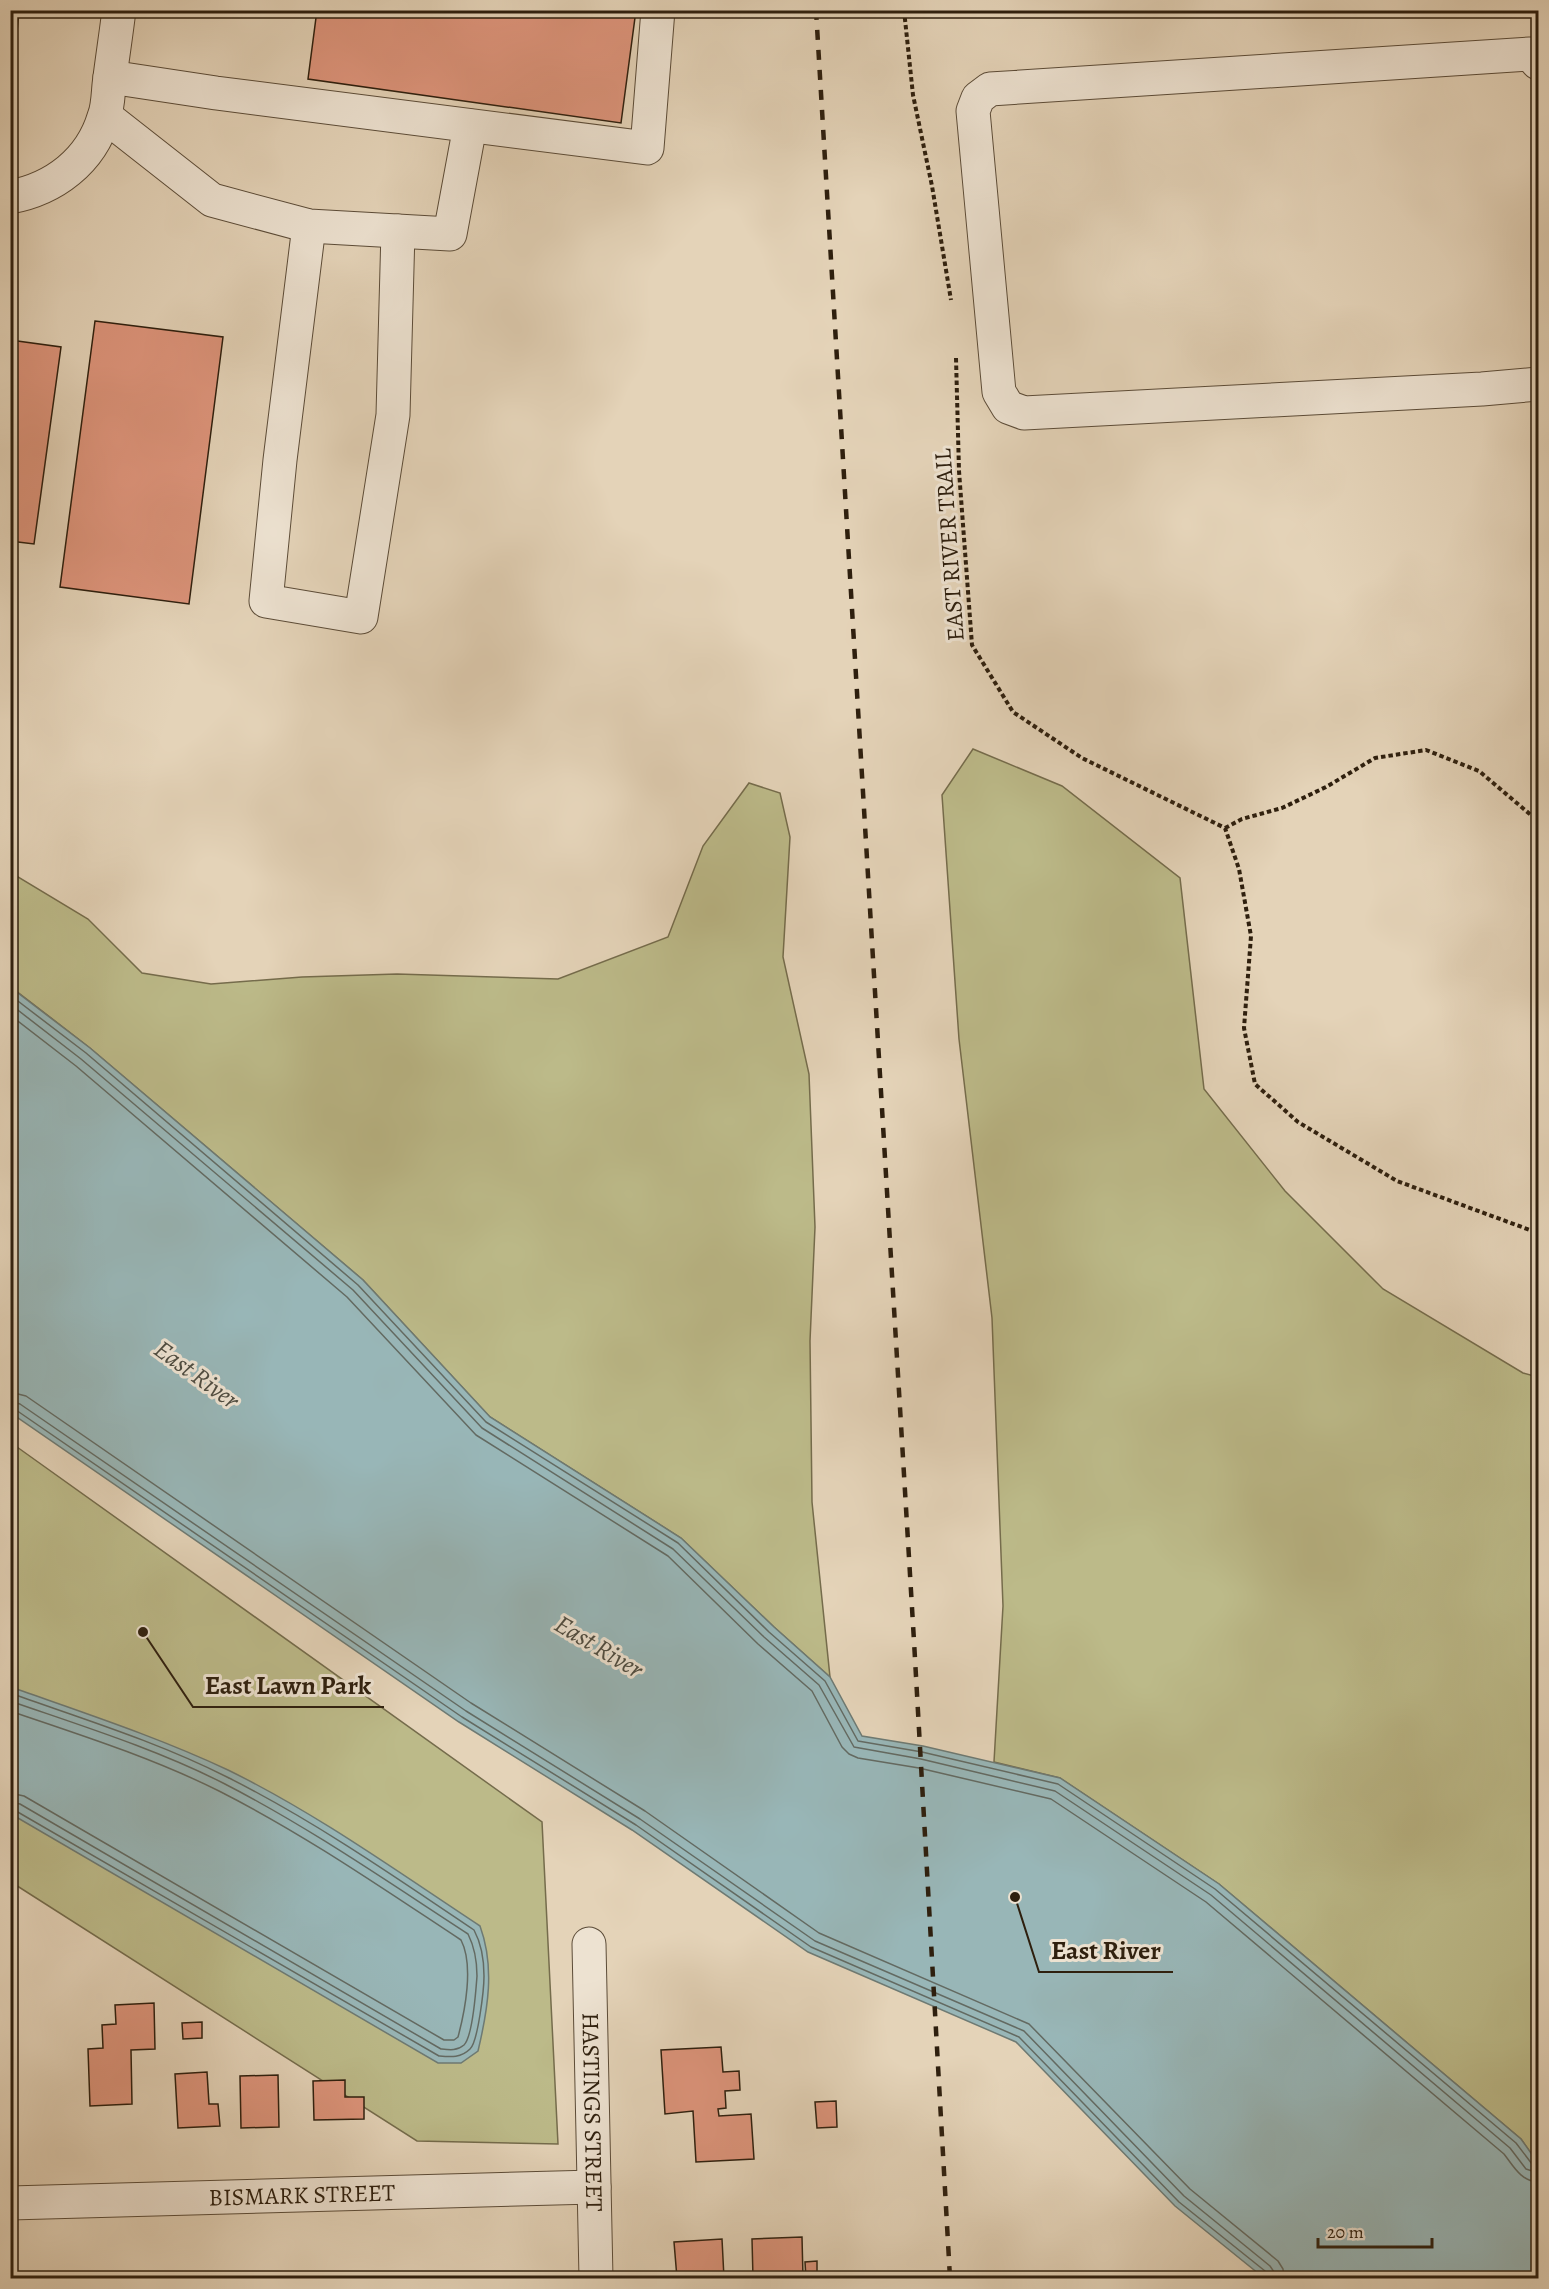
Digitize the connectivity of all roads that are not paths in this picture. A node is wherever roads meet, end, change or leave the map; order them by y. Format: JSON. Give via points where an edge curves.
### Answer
{"nodes":[{"id":1,"x":119,"y":10,"type":"edge"},
{"id":2,"x":658,"y":10,"type":"edge"},
{"id":3,"x":1539,"y":63,"type":"edge"},
{"id":4,"x":110,"y":77,"type":"junction"},
{"id":5,"x":105,"y":116,"type":"junction"},
{"id":6,"x":470,"y":126,"type":"junction"},
{"id":7,"x":10,"y":197,"type":"edge"},
{"id":8,"x":309,"y":226,"type":"junction"},
{"id":9,"x":398,"y":231,"type":"junction"},
{"id":10,"x":1539,"y":384,"type":"edge"},
{"id":11,"x":589,"y":1944,"type":"dead end"},
{"id":12,"x":594,"y":2187,"type":"junction"},
{"id":13,"x":10,"y":2203,"type":"edge"},
{"id":14,"x":596,"y":2278,"type":"edge"}],
"edges":[{"from":1,"to":4,"type":"street"},
{"from":2,"to":6,"type":"street","via":[[647,148]]},
{"from":3,"to":10,"type":"street","via":[[1530,54],[990,89],[978,98],[974,111],[999,392],[1008,407],[1024,413]]},
{"from":4,"to":5,"type":"street"},
{"from":4,"to":6,"type":"street"},
{"from":5,"to":7,"type":"street","via":[[82,158],[62,177],[28,194]]},
{"from":5,"to":8,"type":"street","via":[[212,200]]},
{"from":6,"to":9,"type":"street","via":[[450,234]]},
{"from":8,"to":9,"type":"street"},
{"from":8,"to":9,"type":"street","via":[[266,602],[361,617],[393,416]]},
{"from":11,"to":12,"type":"street","name":"HASTINGS STREET"},
{"from":12,"to":13,"type":"street","name":"BISMARK STREET"},
{"from":12,"to":14,"type":"street","name":"HASTINGS STREET"}]}
